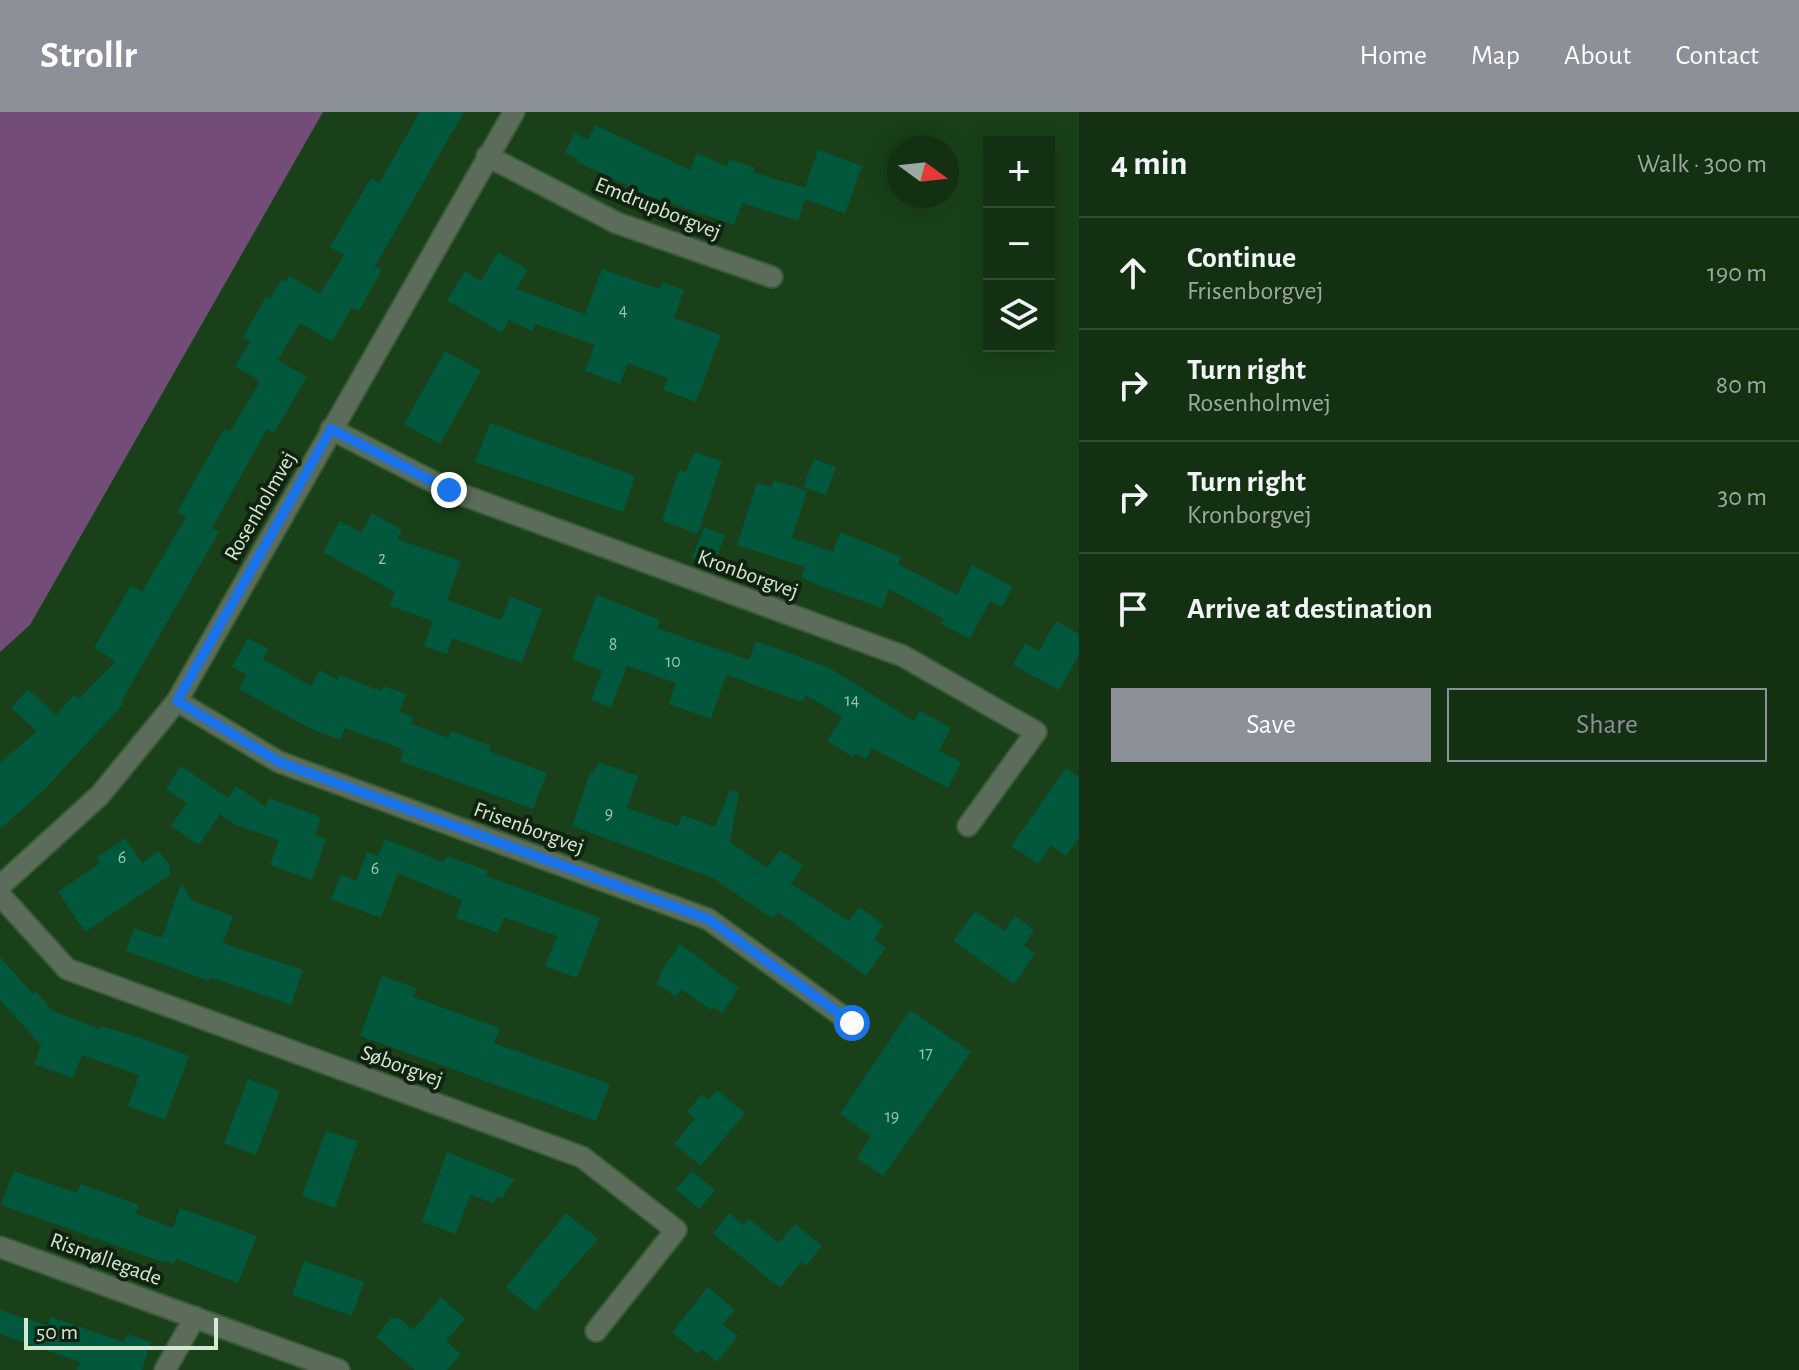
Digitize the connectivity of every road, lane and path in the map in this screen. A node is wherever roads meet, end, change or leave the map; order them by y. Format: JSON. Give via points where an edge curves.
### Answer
{"nodes":[{"id":1,"x":514,"y":112,"type":"edge"},
{"id":2,"x":487,"y":156,"type":"junction"},
{"id":3,"x":772,"y":277,"type":"dead end"},
{"id":4,"x":331,"y":429,"type":"junction"},
{"id":5,"x":177,"y":701,"type":"junction"},
{"id":6,"x":968,"y":826,"type":"dead end"},
{"id":7,"x":0,"y":886,"type":"edge"},
{"id":8,"x":0,"y":895,"type":"edge"},
{"id":9,"x":852,"y":1023,"type":"dead end"},
{"id":10,"x":0,"y":1247,"type":"edge"},
{"id":11,"x":195,"y":1317,"type":"junction"},
{"id":12,"x":596,"y":1331,"type":"dead end"},
{"id":13,"x":165,"y":1370,"type":"edge"},
{"id":14,"x":339,"y":1370,"type":"edge"}],
"edges":[{"from":1,"to":2,"type":"street","name":"Rosenholmvej"},
{"from":2,"to":3,"type":"street","name":"Emdrupborgvej","via":[[617,223]]},
{"from":2,"to":4,"type":"street","name":"Rosenholmvej"},
{"from":4,"to":5,"type":"street","name":"Rosenholmvej"},
{"from":4,"to":6,"type":"street","name":"Kronborgvej","via":[[449,490],[903,656],[1036,732]]},
{"from":5,"to":7,"type":"street","name":"Rosenholmvej","via":[[100,795]]},
{"from":5,"to":9,"type":"street","name":"Frisenborgvej","via":[[279,762],[708,919]]},
{"from":8,"to":12,"type":"street","name":"Søborgvej","via":[[67,969],[582,1157],[676,1230]]},
{"from":10,"to":11,"type":"street","name":"Rismøllegade"},
{"from":11,"to":13,"type":"street"},
{"from":11,"to":14,"type":"street","name":"Rismøllegade"}]}
